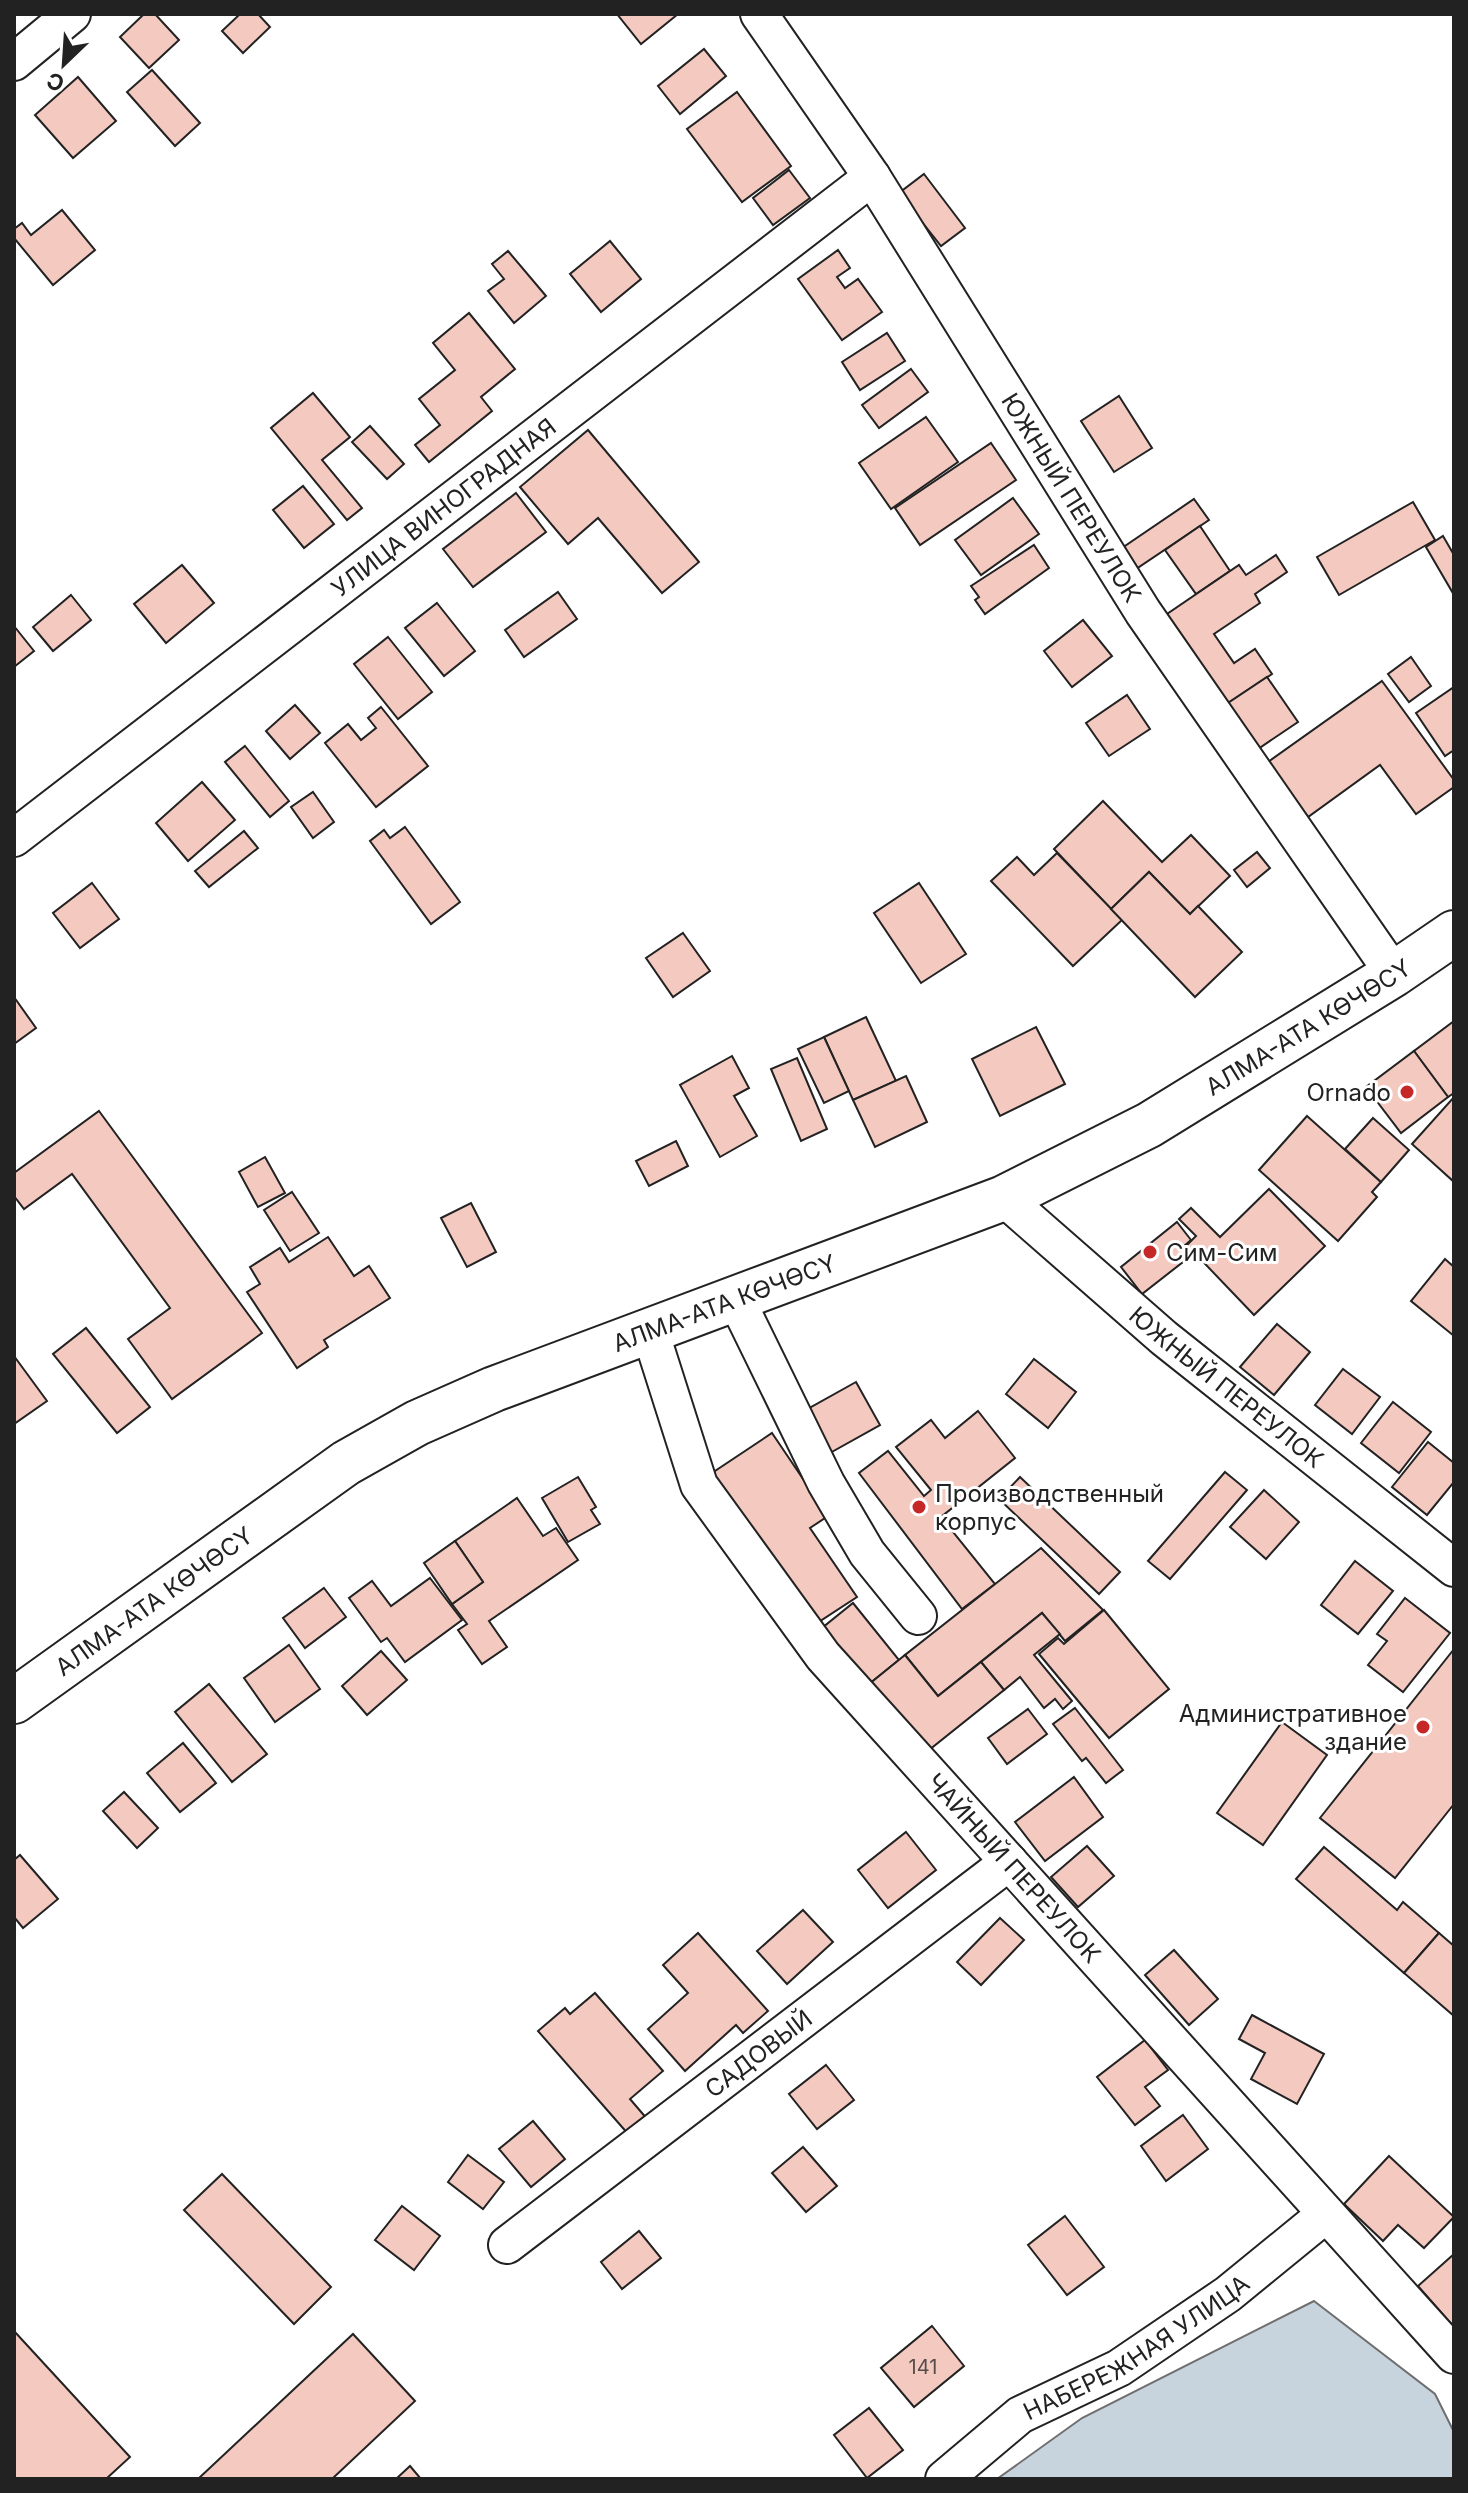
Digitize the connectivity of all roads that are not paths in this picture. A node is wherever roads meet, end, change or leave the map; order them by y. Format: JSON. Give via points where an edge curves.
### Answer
{"nodes":[{"id":1,"x":72,"y":14,"type":"edge"},
{"id":2,"x":759,"y":14,"type":"edge"},
{"id":3,"x":14,"y":62,"type":"edge"},
{"id":4,"x":872,"y":177,"type":"junction"},
{"id":5,"x":14,"y":838,"type":"edge"},
{"id":6,"x":1454,"y":933,"type":"edge"},
{"id":7,"x":1394,"y":974,"type":"junction"},
{"id":8,"x":1004,"y":1198,"type":"junction"},
{"id":9,"x":736,"y":1299,"type":"junction"},
{"id":10,"x":650,"y":1331,"type":"junction"},
{"id":11,"x":1454,"y":1568,"type":"edge"},
{"id":12,"x":918,"y":1616,"type":"dead end"},
{"id":13,"x":14,"y":1701,"type":"edge"},
{"id":14,"x":1009,"y":1862,"type":"junction"},
{"id":15,"x":1326,"y":2214,"type":"junction"},
{"id":16,"x":507,"y":2245,"type":"dead end"},
{"id":17,"x":1454,"y":2355,"type":"edge"},
{"id":18,"x":944,"y":2479,"type":"edge"}],
"edges":[{"from":1,"to":3,"type":"street"},
{"from":2,"to":4,"type":"street","name":"ЮЖНЫЙ ПЕРЕУЛОК"},
{"from":4,"to":5,"type":"street","name":"УЛИЦА ВИНОГРАДНАЯ"},
{"from":4,"to":7,"type":"street","name":"ЮЖНЫЙ ПЕРЕУЛОК","via":[[1143,612]]},
{"from":6,"to":7,"type":"highway","name":"АЛМА-АТА КӨЧӨСҮ"},
{"from":7,"to":8,"type":"highway","name":"АЛМА-АТА КӨЧӨСҮ","via":[[1149,1125]]},
{"from":8,"to":9,"type":"highway","name":"АЛМА-АТА КӨЧӨСҮ"},
{"from":8,"to":11,"type":"street","name":"ЮЖНЫЙ ПЕРЕУЛОК","via":[[1164,1338]]},
{"from":9,"to":10,"type":"highway","name":"АЛМА-АТА КӨЧӨСҮ"},
{"from":9,"to":12,"type":"street","via":[[826,1483],[867,1553]]},
{"from":10,"to":13,"type":"highway","name":"АЛМА-АТА КӨЧӨСҮ","via":[[494,1389],[417,1423],[346,1463]]},
{"from":10,"to":14,"type":"street","name":"ЧАЙНЫЙ ПЕРЕУЛОК","via":[[699,1485],[823,1656]]},
{"from":14,"to":15,"type":"street","name":"ЧАЙНЫЙ ПЕРЕУЛОК"},
{"from":14,"to":16,"type":"street","name":"САДОВЫЙ"},
{"from":15,"to":17,"type":"street","name":"ЧАЙНЫЙ ПЕРЕУЛОК"},
{"from":15,"to":18,"type":"street","name":"НАБЕРЕЖНАЯ УЛИЦА","via":[[1228,2294],[1119,2368],[1020,2415]]}]}
